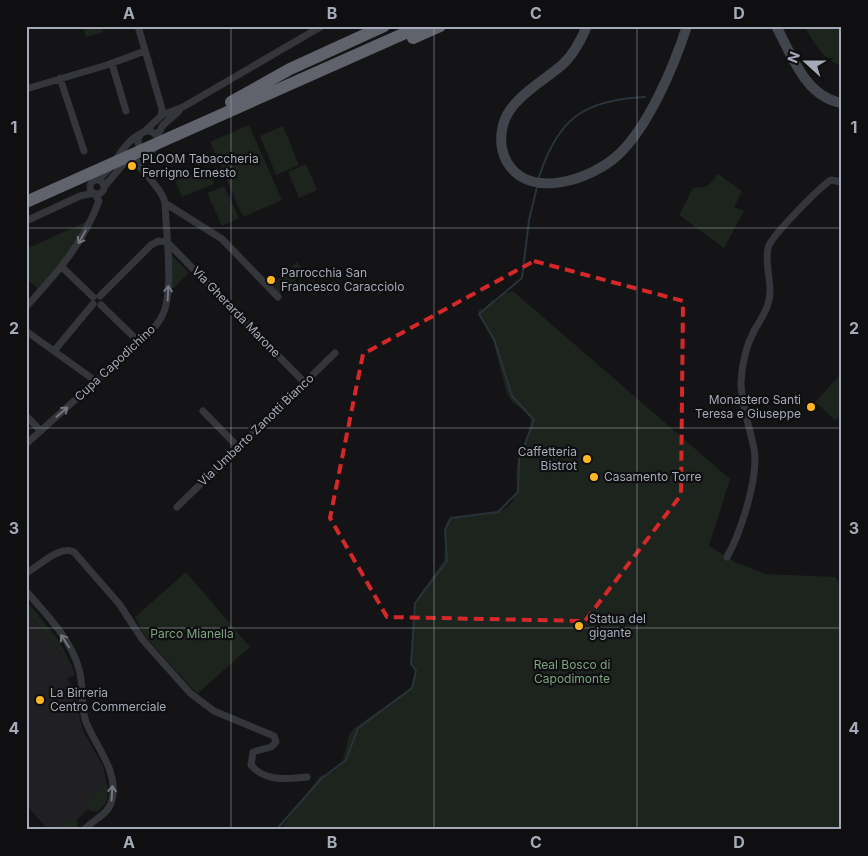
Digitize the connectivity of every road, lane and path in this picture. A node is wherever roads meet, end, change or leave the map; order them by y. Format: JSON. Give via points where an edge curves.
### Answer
{"nodes":[{"id":1,"x":138,"y":26,"type":"edge"},
{"id":2,"x":322,"y":26,"type":"edge"},
{"id":3,"x":384,"y":26,"type":"edge"},
{"id":4,"x":402,"y":26,"type":"edge"},
{"id":5,"x":421,"y":26,"type":"edge"},
{"id":6,"x":440,"y":26,"type":"edge"},
{"id":7,"x":587,"y":26,"type":"edge"},
{"id":8,"x":687,"y":26,"type":"edge"},
{"id":9,"x":776,"y":26,"type":"edge"},
{"id":10,"x":145,"y":51,"type":"junction"},
{"id":11,"x":112,"y":64,"type":"junction"},
{"id":12,"x":60,"y":78,"type":"junction"},
{"id":13,"x":26,"y":88,"type":"edge"},
{"id":14,"x":842,"y":103,"type":"edge"},
{"id":15,"x":232,"y":106,"type":"junction"},
{"id":16,"x":126,"y":111,"type":"dead end"},
{"id":17,"x":168,"y":120,"type":"junction"},
{"id":18,"x":144,"y":132,"type":"junction"},
{"id":19,"x":157,"y":136,"type":"junction"},
{"id":20,"x":84,"y":151,"type":"dead end"},
{"id":21,"x":145,"y":151,"type":"junction"},
{"id":22,"x":135,"y":154,"type":"junction"},
{"id":23,"x":96,"y":180,"type":"junction"},
{"id":24,"x":842,"y":182,"type":"edge"},
{"id":25,"x":90,"y":186,"type":"junction"},
{"id":26,"x":104,"y":187,"type":"junction"},
{"id":27,"x":26,"y":193,"type":"edge"},
{"id":28,"x":94,"y":194,"type":"junction"},
{"id":29,"x":80,"y":196,"type":"junction"},
{"id":30,"x":26,"y":202,"type":"edge"},
{"id":31,"x":165,"y":204,"type":"junction"},
{"id":32,"x":26,"y":221,"type":"edge"},
{"id":33,"x":167,"y":242,"type":"junction"},
{"id":34,"x":62,"y":267,"type":"junction"},
{"id":35,"x":278,"y":297,"type":"dead end"},
{"id":36,"x":97,"y":301,"type":"junction"},
{"id":37,"x":26,"y":307,"type":"edge"},
{"id":38,"x":26,"y":332,"type":"edge"},
{"id":39,"x":139,"y":342,"type":"junction"},
{"id":40,"x":54,"y":351,"type":"junction"},
{"id":41,"x":335,"y":353,"type":"dead end"},
{"id":42,"x":98,"y":382,"type":"junction"},
{"id":43,"x":305,"y":383,"type":"junction"},
{"id":44,"x":203,"y":411,"type":"dead end"},
{"id":45,"x":26,"y":416,"type":"edge"},
{"id":46,"x":41,"y":431,"type":"junction"},
{"id":47,"x":26,"y":444,"type":"edge"},
{"id":48,"x":238,"y":447,"type":"junction"},
{"id":49,"x":177,"y":507,"type":"dead end"},
{"id":50,"x":727,"y":557,"type":"dead end"},
{"id":51,"x":26,"y":573,"type":"edge"},
{"id":52,"x":26,"y":591,"type":"edge"},
{"id":53,"x":308,"y":777,"type":"dead end"},
{"id":54,"x":84,"y":830,"type":"edge"}],
"edges":[{"from":1,"to":10,"type":"street"},
{"from":2,"to":17,"type":"street","via":[[182,107]]},
{"from":3,"to":15,"type":"highway","via":[[290,69]]},
{"from":4,"to":15,"type":"highway"},
{"from":5,"to":15,"type":"highway"},
{"from":6,"to":15,"type":"highway","via":[[296,89]]},
{"from":7,"to":8,"type":"street","via":[[564,63],[517,101],[505,118],[501,139],[506,158],[514,170],[528,180],[544,183],[564,181],[598,170],[628,146],[640,130],[676,59]]},
{"from":9,"to":14,"type":"street","via":[[810,86],[824,97]]},
{"from":10,"to":11,"type":"street"},
{"from":10,"to":17,"type":"street"},
{"from":11,"to":12,"type":"street"},
{"from":11,"to":16,"type":"street"},
{"from":12,"to":13,"type":"street"},
{"from":12,"to":20,"type":"street"},
{"from":15,"to":17,"type":"highway"},
{"from":17,"to":18,"type":"street"},
{"from":17,"to":19,"type":"street"},
{"from":17,"to":27,"type":"highway"},
{"from":17,"to":30,"type":"highway","bridge":true},
{"from":18,"to":19,"type":"street"},
{"from":18,"to":21,"type":"street","via":[[138,141]]},
{"from":18,"to":23,"type":"street","via":[[126,144],[106,173]]},
{"from":19,"to":21,"type":"street","via":[[156,146]]},
{"from":21,"to":22,"type":"street"},
{"from":22,"to":26,"type":"street"},
{"from":22,"to":31,"type":"street","name":"Cupa Capodichino","via":[[136,163],[156,184]]},
{"from":23,"to":25,"type":"street"},
{"from":23,"to":26,"type":"street","via":[[101,181]]},
{"from":24,"to":50,"type":"street","via":[[831,180],[823,185],[776,232],[768,248],[771,286],[768,304],[747,347],[741,384],[756,470],[739,536]]},
{"from":25,"to":28,"type":"street"},
{"from":25,"to":29,"type":"street"},
{"from":26,"to":28,"type":"street","via":[[101,193]]},
{"from":28,"to":29,"type":"street"},
{"from":28,"to":34,"type":"street","one_way":true,"via":[[99,202],[94,215]]},
{"from":29,"to":32,"type":"street"},
{"from":31,"to":33,"type":"street","name":"Cupa Capodichino"},
{"from":31,"to":35,"type":"street","via":[[222,239]]},
{"from":33,"to":36,"type":"street","via":[[158,241],[152,245]]},
{"from":39,"to":33,"type":"street","name":"Cupa Capodichino","one_way":true,"via":[[159,322],[166,308]]},
{"from":33,"to":43,"type":"street","name":"Via Gherarda Marone"},
{"from":34,"to":36,"type":"street"},
{"from":34,"to":37,"type":"street"},
{"from":36,"to":39,"type":"street"},
{"from":36,"to":40,"type":"street"},
{"from":38,"to":40,"type":"street"},
{"from":39,"to":42,"type":"street","name":"Cupa Capodichino"},
{"from":40,"to":42,"type":"street"},
{"from":41,"to":43,"type":"street","name":"Via Umberto Zanotti Bianco"},
{"from":46,"to":42,"type":"street","name":"Cupa Capodichino","one_way":true},
{"from":43,"to":48,"type":"street","name":"Via Umberto Zanotti Bianco"},
{"from":44,"to":48,"type":"street"},
{"from":45,"to":46,"type":"street"},
{"from":46,"to":47,"type":"street","name":"Cupa Capodichino"},
{"from":48,"to":49,"type":"street","name":"Via Umberto Zanotti Bianco"},
{"from":51,"to":53,"type":"street","via":[[57,553],[71,551],[107,590],[142,639],[190,693],[206,705],[274,736],[276,742],[271,747],[253,752],[251,765],[256,771],[269,778]]},
{"from":54,"to":52,"type":"street","one_way":true,"via":[[111,805],[111,776],[85,720],[76,660],[65,640]]}]}
